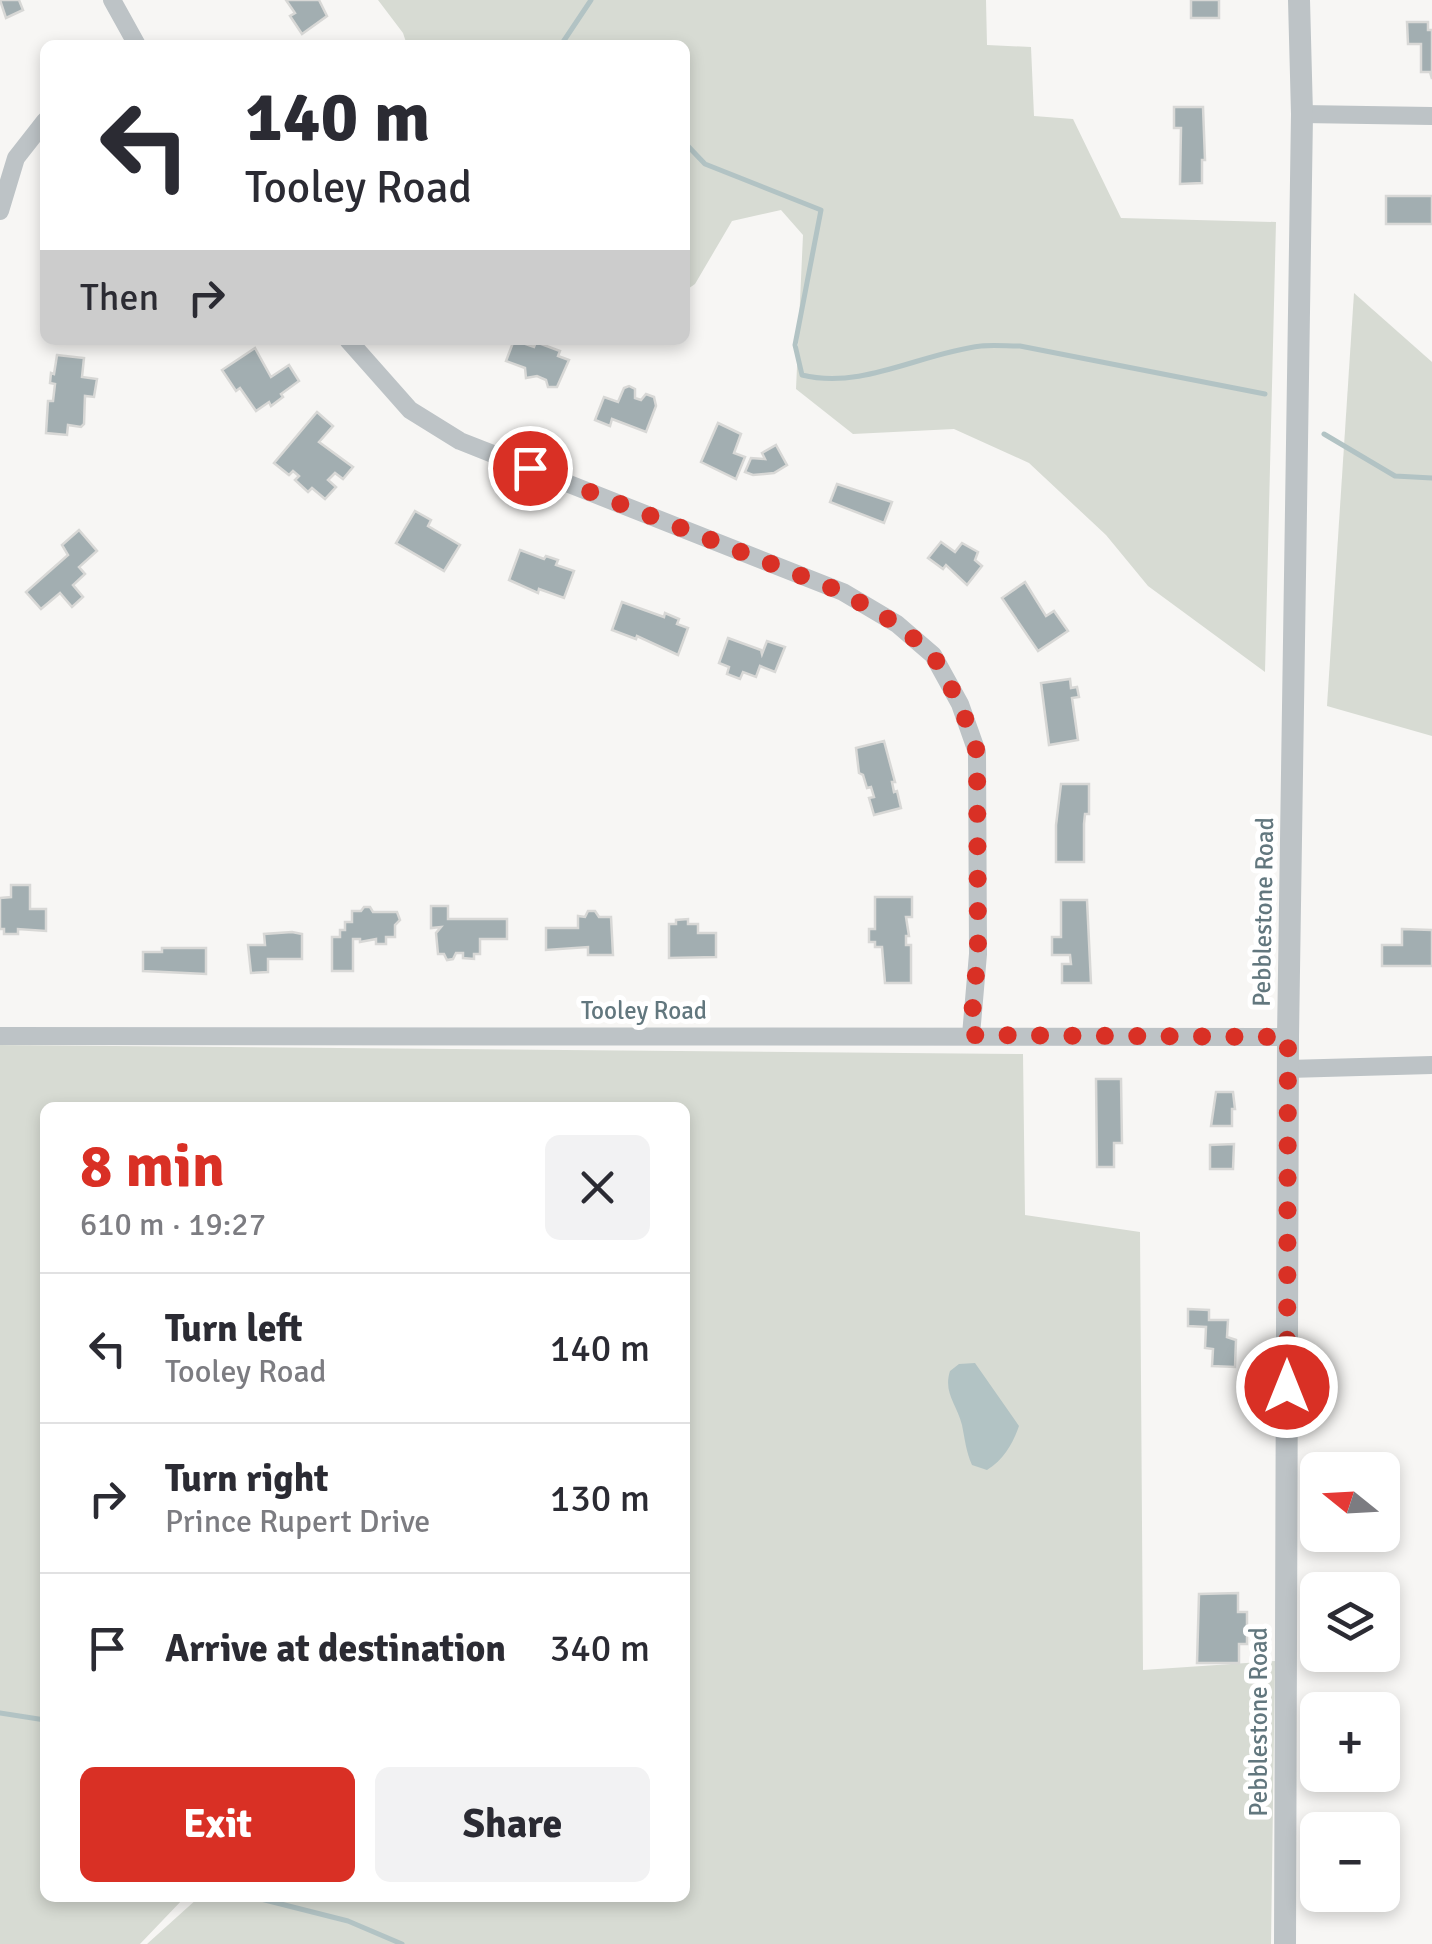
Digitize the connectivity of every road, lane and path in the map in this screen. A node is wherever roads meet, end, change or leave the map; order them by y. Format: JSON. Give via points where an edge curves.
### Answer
{"nodes":[{"id":1,"x":112,"y":0,"type":"edge"},
{"id":2,"x":1299,"y":0,"type":"edge"},
{"id":3,"x":133,"y":40,"type":"edge"},
{"id":4,"x":1302,"y":114,"type":"junction"},
{"id":5,"x":1432,"y":116,"type":"edge"},
{"id":6,"x":40,"y":127,"type":"edge"},
{"id":7,"x":0,"y":210,"type":"edge"},
{"id":8,"x":352,"y":345,"type":"edge"},
{"id":9,"x":970,"y":1035,"type":"junction"},
{"id":10,"x":0,"y":1036,"type":"edge"},
{"id":11,"x":1288,"y":1037,"type":"junction"},
{"id":12,"x":1432,"y":1065,"type":"edge"},
{"id":13,"x":1288,"y":1069,"type":"junction"},
{"id":14,"x":1285,"y":1944,"type":"edge"}],
"edges":[{"from":1,"to":3,"type":"street"},
{"from":2,"to":4,"type":"street","name":"Pebblestone Road"},
{"from":4,"to":5,"type":"street"},
{"from":4,"to":11,"type":"street","name":"Pebblestone Road"},
{"from":6,"to":7,"type":"street","via":[[16,158]]},
{"from":8,"to":9,"type":"street","via":[[410,410],[460,440],[842,592],[933,655],[977,752],[978,954]]},
{"from":9,"to":10,"type":"street","name":"Tooley Road"},
{"from":9,"to":11,"type":"street","name":"Tooley Road"},
{"from":11,"to":13,"type":"street","name":"Pebblestone Road"},
{"from":12,"to":13,"type":"street"},
{"from":13,"to":14,"type":"street","name":"Pebblestone Road"}]}
